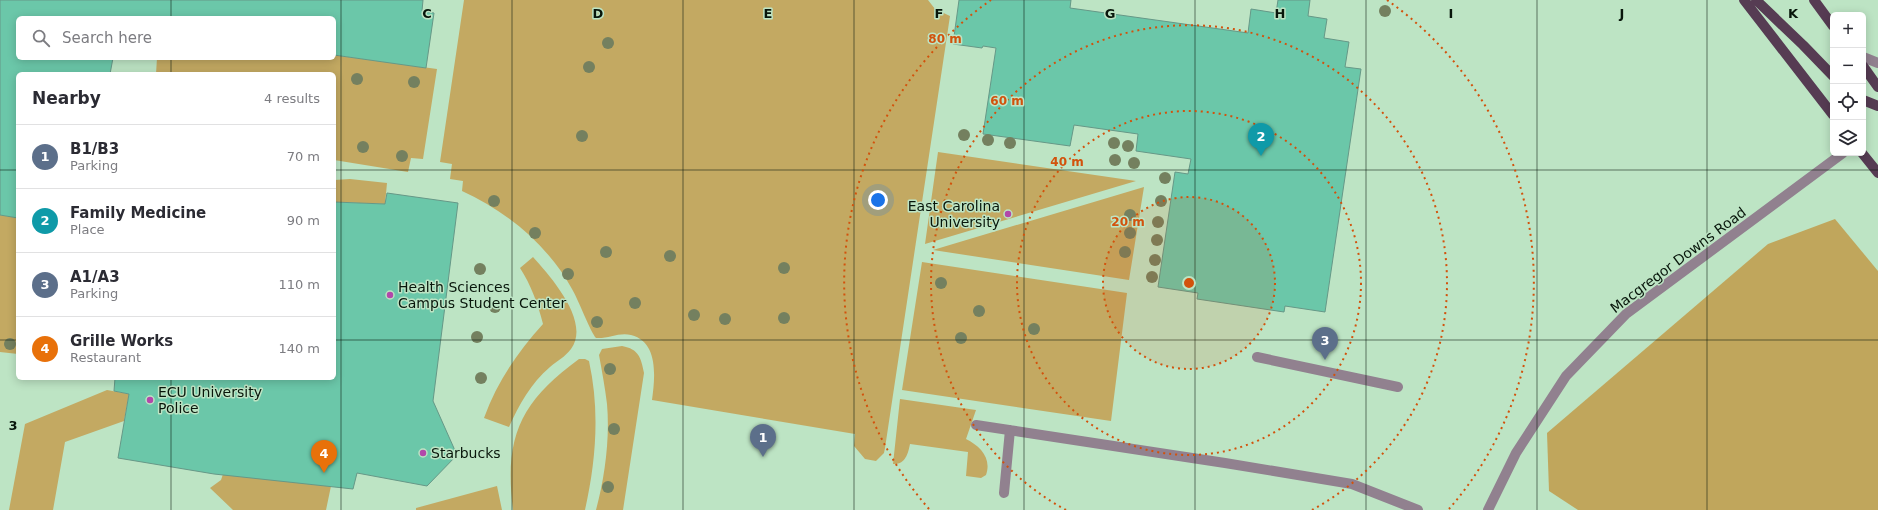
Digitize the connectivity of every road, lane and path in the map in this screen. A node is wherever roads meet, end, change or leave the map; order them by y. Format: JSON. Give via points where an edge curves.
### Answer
{"nodes":[{"id":1,"x":1744,"y":0,"type":"edge"},
{"id":2,"x":1756,"y":0,"type":"edge"},
{"id":3,"x":1814,"y":0,"type":"edge"},
{"id":4,"x":1830,"y":22,"type":"edge"},
{"id":5,"x":1866,"y":58,"type":"edge"},
{"id":6,"x":1878,"y":63,"type":"edge"},
{"id":7,"x":1866,"y":70,"type":"edge"},
{"id":8,"x":1830,"y":73,"type":"edge"},
{"id":9,"x":1878,"y":87,"type":"edge"},
{"id":10,"x":1866,"y":101,"type":"edge"},
{"id":11,"x":1878,"y":106,"type":"edge"},
{"id":12,"x":1830,"y":111,"type":"edge"},
{"id":13,"x":1839,"y":156,"type":"edge"},
{"id":14,"x":1864,"y":156,"type":"edge"},
{"id":15,"x":1878,"y":173,"type":"edge"},
{"id":16,"x":1256,"y":357,"type":"dead end"},
{"id":17,"x":1398,"y":387,"type":"dead end"},
{"id":18,"x":976,"y":425,"type":"dead end"},
{"id":19,"x":1010,"y":430,"type":"junction"},
{"id":20,"x":1004,"y":493,"type":"dead end"},
{"id":21,"x":1418,"y":510,"type":"edge"},
{"id":22,"x":1488,"y":510,"type":"edge"}],
"edges":[{"from":1,"to":12,"type":"main road"},
{"from":2,"to":8,"type":"main road"},
{"from":3,"to":4,"type":"main road"},
{"from":5,"to":6,"type":"street"},
{"from":7,"to":9,"type":"main road"},
{"from":10,"to":11,"type":"main road"},
{"from":13,"to":22,"type":"street","name":"Macgregor Downs Road","via":[[1626,314],[1566,376],[1516,452]]},
{"from":14,"to":15,"type":"main road"},
{"from":16,"to":17,"type":"street"},
{"from":18,"to":19,"type":"street"},
{"from":19,"to":20,"type":"street"},
{"from":19,"to":21,"type":"street","via":[[1226,462],[1352,484]]}]}
